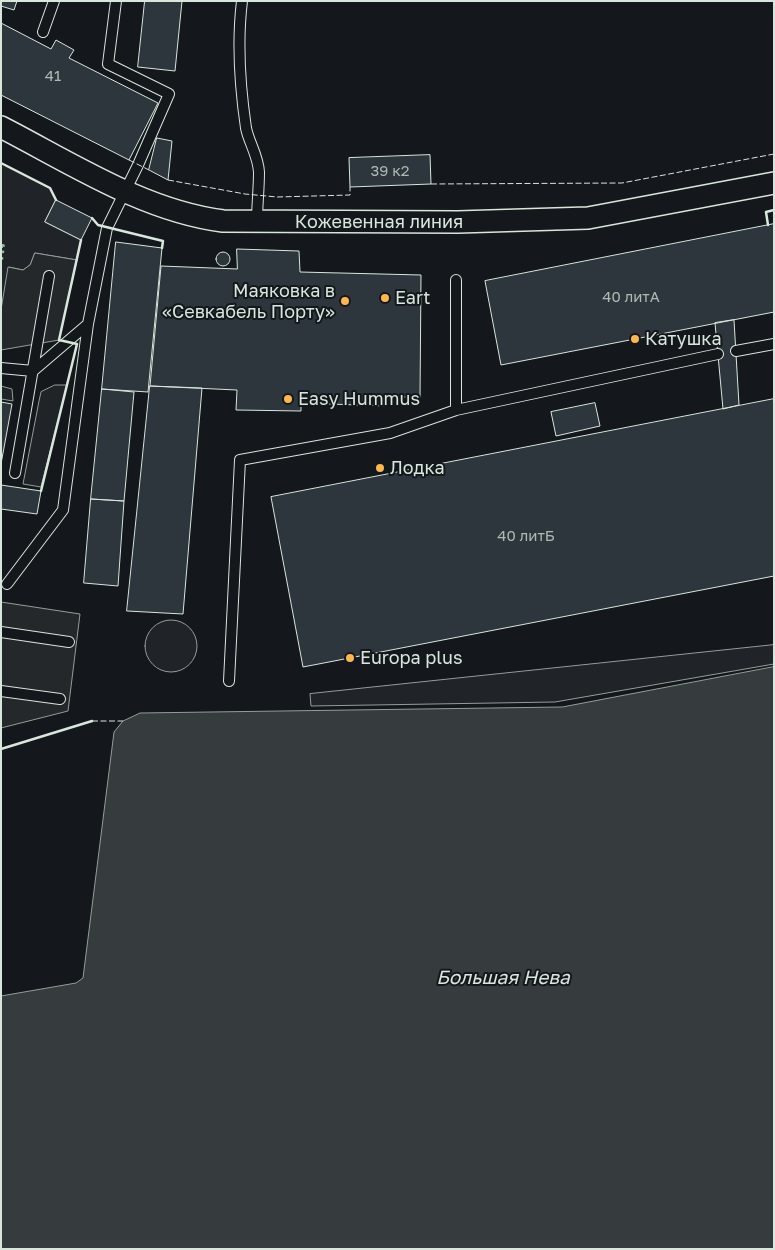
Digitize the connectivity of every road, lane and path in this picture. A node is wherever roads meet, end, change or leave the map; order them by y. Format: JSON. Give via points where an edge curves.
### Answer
{"nodes":[{"id":1,"x":54,"y":1,"type":"edge"},
{"id":2,"x":116,"y":1,"type":"edge"},
{"id":3,"x":242,"y":1,"type":"edge"},
{"id":4,"x":43,"y":32,"type":"dead end"},
{"id":5,"x":1,"y":127,"type":"edge"},
{"id":6,"x":774,"y":183,"type":"edge"},
{"id":7,"x":125,"y":190,"type":"junction"},
{"id":8,"x":257,"y":222,"type":"junction"},
{"id":9,"x":49,"y":276,"type":"dead end"},
{"id":10,"x":456,"y":280,"type":"dead end"},
{"id":11,"x":88,"y":324,"type":"junction"},
{"id":12,"x":774,"y":344,"type":"edge"},
{"id":13,"x":736,"y":351,"type":"dead end"},
{"id":14,"x":718,"y":354,"type":"dead end"},
{"id":15,"x":1,"y":368,"type":"edge"},
{"id":16,"x":33,"y":371,"type":"junction"},
{"id":17,"x":456,"y":410,"type":"junction"},
{"id":18,"x":15,"y":473,"type":"dead end"},
{"id":19,"x":7,"y":584,"type":"dead end"},
{"id":20,"x":1,"y":632,"type":"edge"},
{"id":21,"x":69,"y":642,"type":"dead end"},
{"id":22,"x":229,"y":681,"type":"dead end"},
{"id":23,"x":1,"y":691,"type":"edge"},
{"id":24,"x":60,"y":699,"type":"dead end"}],
"edges":[{"from":1,"to":4,"type":"lane"},
{"from":2,"to":7,"type":"lane","via":[[108,64],[169,94]]},
{"from":3,"to":8,"type":"lane","via":[[239,26],[244,114],[259,172]]},
{"from":5,"to":7,"type":"street","name":"Кожевенная линия"},
{"from":6,"to":8,"type":"street","name":"Кожевенная линия","via":[[588,218]]},
{"from":7,"to":8,"type":"street","name":"Кожевенная линия","via":[[165,209],[194,218]]},
{"from":7,"to":11,"type":"lane","via":[[107,228]]},
{"from":9,"to":16,"type":"lane"},
{"from":10,"to":17,"type":"lane"},
{"from":11,"to":16,"type":"lane"},
{"from":11,"to":19,"type":"lane","via":[[63,510]]},
{"from":12,"to":13,"type":"lane"},
{"from":14,"to":17,"type":"lane"},
{"from":15,"to":16,"type":"lane"},
{"from":16,"to":18,"type":"lane"},
{"from":17,"to":22,"type":"lane","via":[[390,433],[240,460]]},
{"from":20,"to":21,"type":"lane"},
{"from":23,"to":24,"type":"lane"}]}
